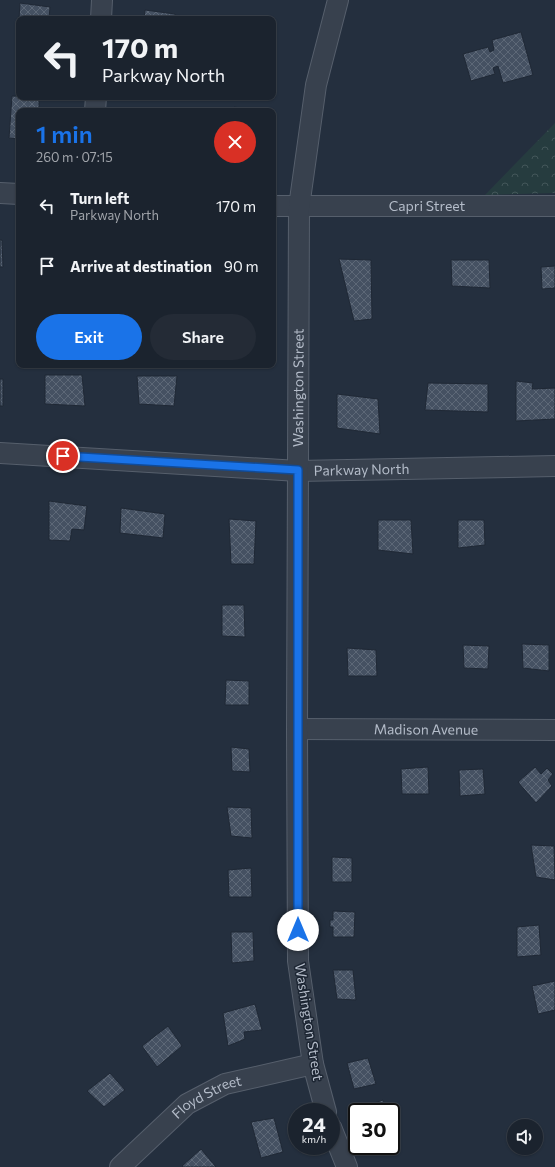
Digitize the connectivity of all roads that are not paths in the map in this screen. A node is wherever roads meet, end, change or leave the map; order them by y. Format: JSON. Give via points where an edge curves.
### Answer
{"nodes":[{"id":1,"x":102,"y":0,"type":"edge"},
{"id":2,"x":338,"y":0,"type":"edge"},
{"id":3,"x":101,"y":16,"type":"edge"},
{"id":4,"x":0,"y":193,"type":"edge"},
{"id":5,"x":16,"y":194,"type":"edge"},
{"id":6,"x":276,"y":206,"type":"edge"},
{"id":7,"x":555,"y":206,"type":"edge"},
{"id":8,"x":299,"y":207,"type":"junction"},
{"id":9,"x":0,"y":453,"type":"edge"},
{"id":10,"x":555,"y":466,"type":"edge"},
{"id":11,"x":298,"y":470,"type":"junction"},
{"id":12,"x":297,"y":728,"type":"junction"},
{"id":13,"x":555,"y":730,"type":"edge"},
{"id":14,"x":313,"y":1064,"type":"junction"},
{"id":15,"x":324,"y":1103,"type":"edge"},
{"id":16,"x":340,"y":1149,"type":"edge"},
{"id":17,"x":120,"y":1167,"type":"edge"},
{"id":18,"x":347,"y":1167,"type":"edge"}],
"edges":[{"from":1,"to":3,"type":"street"},
{"from":2,"to":8,"type":"street","name":"Washington Street","via":[[316,85]]},
{"from":4,"to":5,"type":"street"},
{"from":6,"to":8,"type":"street","name":"Capri Street"},
{"from":7,"to":8,"type":"street","name":"Capri Street"},
{"from":8,"to":11,"type":"street","name":"Washington Street"},
{"from":9,"to":11,"type":"street","name":"Parkway North"},
{"from":10,"to":11,"type":"street","name":"Parkway North"},
{"from":11,"to":12,"type":"street","name":"Washington Street"},
{"from":12,"to":13,"type":"street","name":"Madison Avenue"},
{"from":12,"to":14,"type":"street","name":"Washington Street","via":[[298,961]]},
{"from":14,"to":15,"type":"street","name":"Washington Street"},
{"from":14,"to":17,"type":"street","name":"Floyd Street","via":[[225,1084],[187,1104]]},
{"from":16,"to":18,"type":"street"}]}
